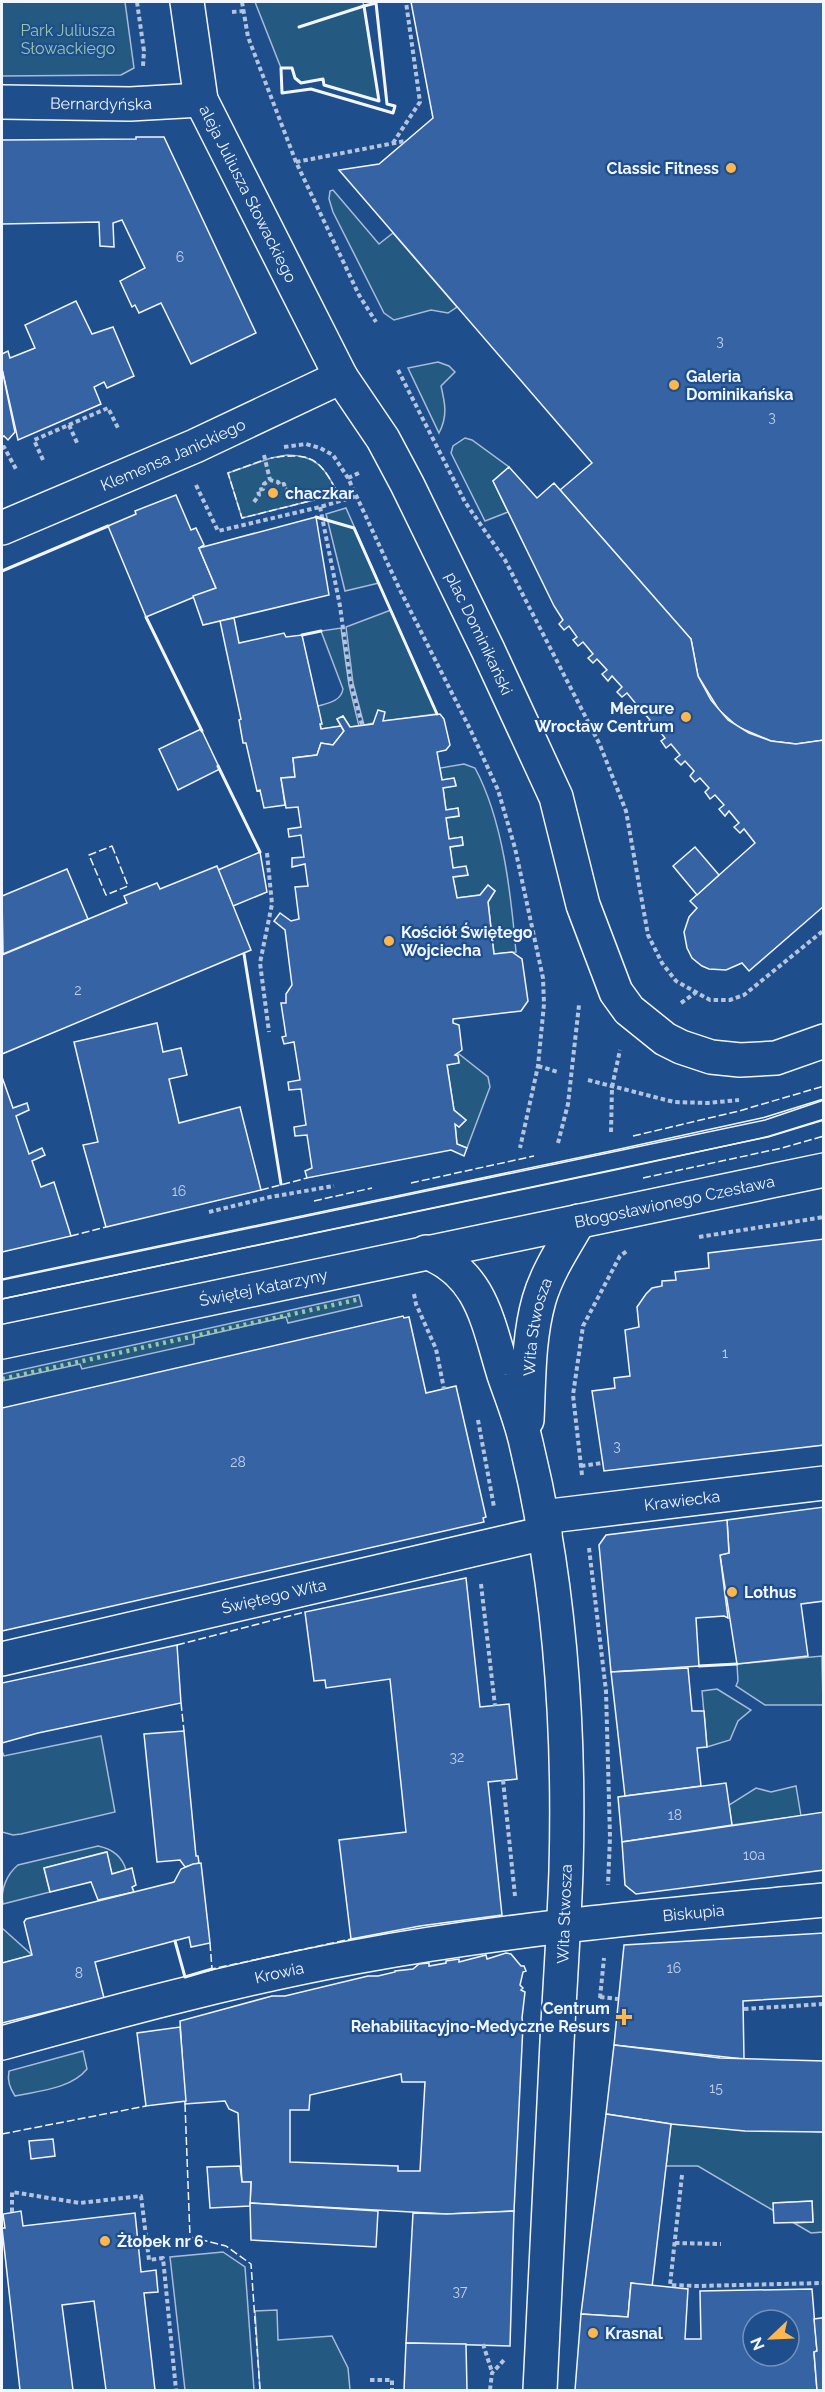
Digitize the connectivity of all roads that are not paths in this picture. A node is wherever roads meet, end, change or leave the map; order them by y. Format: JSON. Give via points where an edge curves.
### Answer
{"nodes":[{"id":1,"x":187,"y":2,"type":"edge"},
{"id":2,"x":201,"y":100,"type":"junction"},
{"id":3,"x":2,"y":102,"type":"edge"},
{"id":4,"x":341,"y":377,"type":"junction"},
{"id":5,"x":2,"y":528,"type":"edge"},
{"id":6,"x":824,"y":1041,"type":"edge"},
{"id":7,"x":824,"y":1109,"type":"edge"},
{"id":8,"x":824,"y":1170,"type":"edge"},
{"id":9,"x":579,"y":1221,"type":"junction"},
{"id":10,"x":525,"y":1233,"type":"joint"},
{"id":11,"x":426,"y":1252,"type":"junction"},
{"id":12,"x":2,"y":1289,"type":"edge"},
{"id":13,"x":2,"y":1342,"type":"edge"},
{"id":14,"x":526,"y":1440,"type":"junction"},
{"id":15,"x":824,"y":1483,"type":"edge"},
{"id":16,"x":543,"y":1525,"type":"junction"},
{"id":17,"x":2,"y":1659,"type":"edge"},
{"id":18,"x":824,"y":1900,"type":"edge"},
{"id":19,"x":563,"y":1926,"type":"junction"},
{"id":20,"x":2,"y":2043,"type":"edge"},
{"id":21,"x":540,"y":2391,"type":"edge"}],
"edges":[{"from":1,"to":2,"type":"street","name":"aleja Juliusza Słowackiego"},
{"from":2,"to":3,"type":"street","name":"Bernardyńska","via":[[130,104]]},
{"from":2,"to":4,"type":"street","name":"aleja Juliusza Słowackiego"},
{"from":4,"to":5,"type":"street","name":"Klemensa Janickiego","via":[[195,446]]},
{"from":4,"to":6,"type":"street","name":"plac Dominikański","via":[[383,439],[407,484],[556,797],[583,905],[616,992],[629,1010],[665,1039],[711,1057],[776,1058]]},
{"from":7,"to":12,"type":"lane","via":[[766,1127],[547,1175]]},
{"from":8,"to":9,"type":"street","name":"Błogosławionego Czesława"},
{"from":9,"to":10,"type":"street","name":"Błogosławionego Czesława"},
{"from":9,"to":14,"type":"street","name":"Wita Stwosza","via":[[539,1300],[531,1336]]},
{"from":10,"to":11,"type":"street","name":"Świętej Katarzyny"},
{"from":11,"to":13,"type":"street","name":"Świętej Katarzyny"},
{"from":11,"to":14,"type":"street","name":"Wita Stwosza","via":[[459,1270],[475,1292]]},
{"from":14,"to":16,"type":"street","name":"Wita Stwosza"},
{"from":15,"to":16,"type":"street","name":"Krawiecka","via":[[585,1510]]},
{"from":16,"to":17,"type":"street","name":"Świętego Wita","via":[[477,1550]]},
{"from":16,"to":19,"type":"street","name":"Wita Stwosza","via":[[560,1654],[566,1852]]},
{"from":18,"to":19,"type":"street","name":"Biskupia"},
{"from":19,"to":20,"type":"street","name":"Krowia","via":[[318,1964],[177,1995]]},
{"from":19,"to":21,"type":"street","name":"Wita Stwosza"}]}
